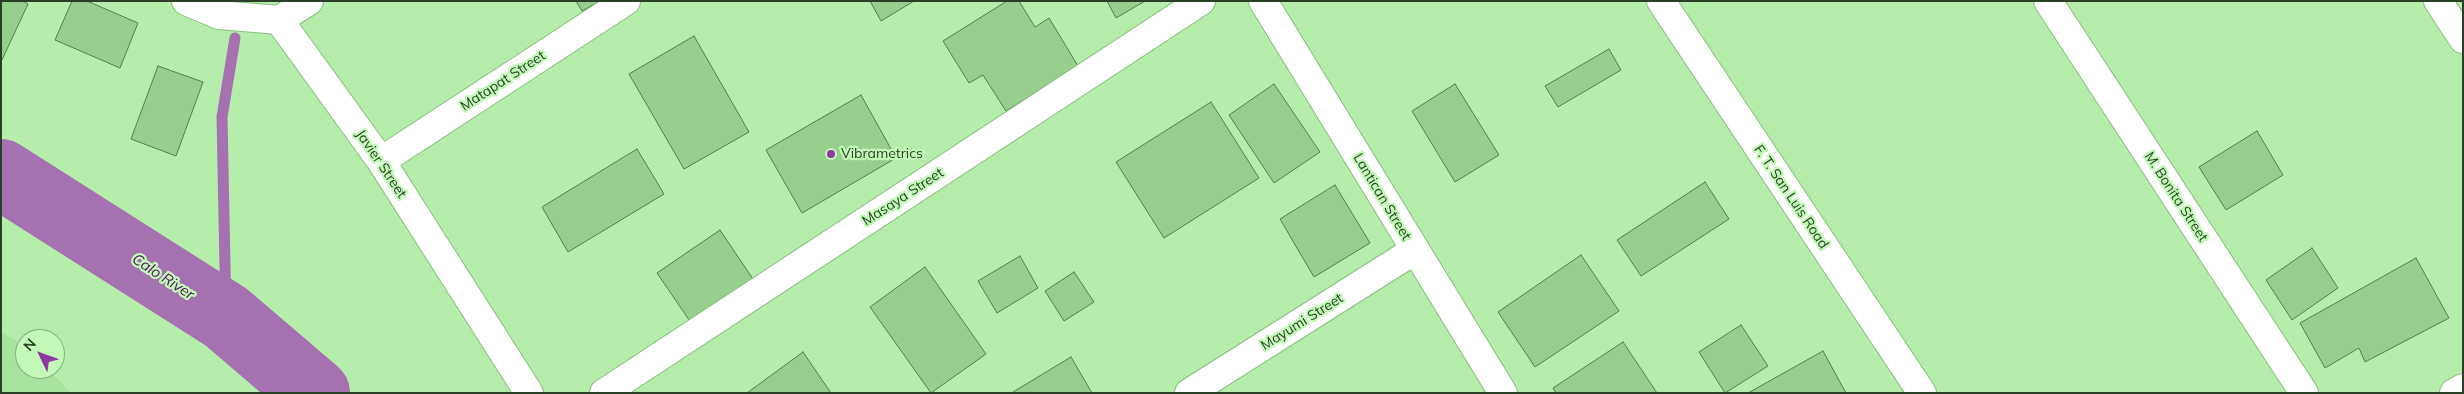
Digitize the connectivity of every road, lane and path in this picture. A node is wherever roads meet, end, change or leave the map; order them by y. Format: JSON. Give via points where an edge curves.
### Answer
{"nodes":[{"id":1,"x":186,"y":1,"type":"edge"},
{"id":2,"x":309,"y":1,"type":"edge"},
{"id":3,"x":626,"y":1,"type":"edge"},
{"id":4,"x":1201,"y":1,"type":"edge"},
{"id":5,"x":1263,"y":1,"type":"edge"},
{"id":6,"x":1661,"y":1,"type":"edge"},
{"id":7,"x":2048,"y":1,"type":"edge"},
{"id":8,"x":2438,"y":1,"type":"edge"},
{"id":9,"x":279,"y":20,"type":"junction"},
{"id":10,"x":2463,"y":39,"type":"edge"},
{"id":11,"x":381,"y":161,"type":"junction"},
{"id":12,"x":1414,"y":250,"type":"junction"},
{"id":13,"x":2463,"y":388,"type":"edge"},
{"id":14,"x":529,"y":393,"type":"edge"},
{"id":15,"x":604,"y":393,"type":"edge"},
{"id":16,"x":1189,"y":393,"type":"edge"},
{"id":17,"x":1503,"y":393,"type":"edge"},
{"id":18,"x":1922,"y":393,"type":"edge"},
{"id":19,"x":2304,"y":393,"type":"edge"},
{"id":20,"x":2454,"y":393,"type":"edge"}],
"edges":[{"from":1,"to":9,"type":"street","via":[[219,15]]},
{"from":2,"to":9,"type":"street"},
{"from":3,"to":11,"type":"street","name":"Matapat Street"},
{"from":4,"to":15,"type":"street","name":"Masaya Street"},
{"from":5,"to":12,"type":"street","name":"Lantican Street"},
{"from":6,"to":18,"type":"street","name":"F. T. San Luis Road"},
{"from":7,"to":19,"type":"street","name":"M. Bonita Street"},
{"from":8,"to":10,"type":"street"},
{"from":9,"to":11,"type":"street","name":"Javier Street"},
{"from":11,"to":14,"type":"street","name":"Javier Street"},
{"from":12,"to":16,"type":"street","name":"Mayumi Street"},
{"from":12,"to":17,"type":"street","name":"Lantican Street"},
{"from":13,"to":20,"type":"street"}]}
